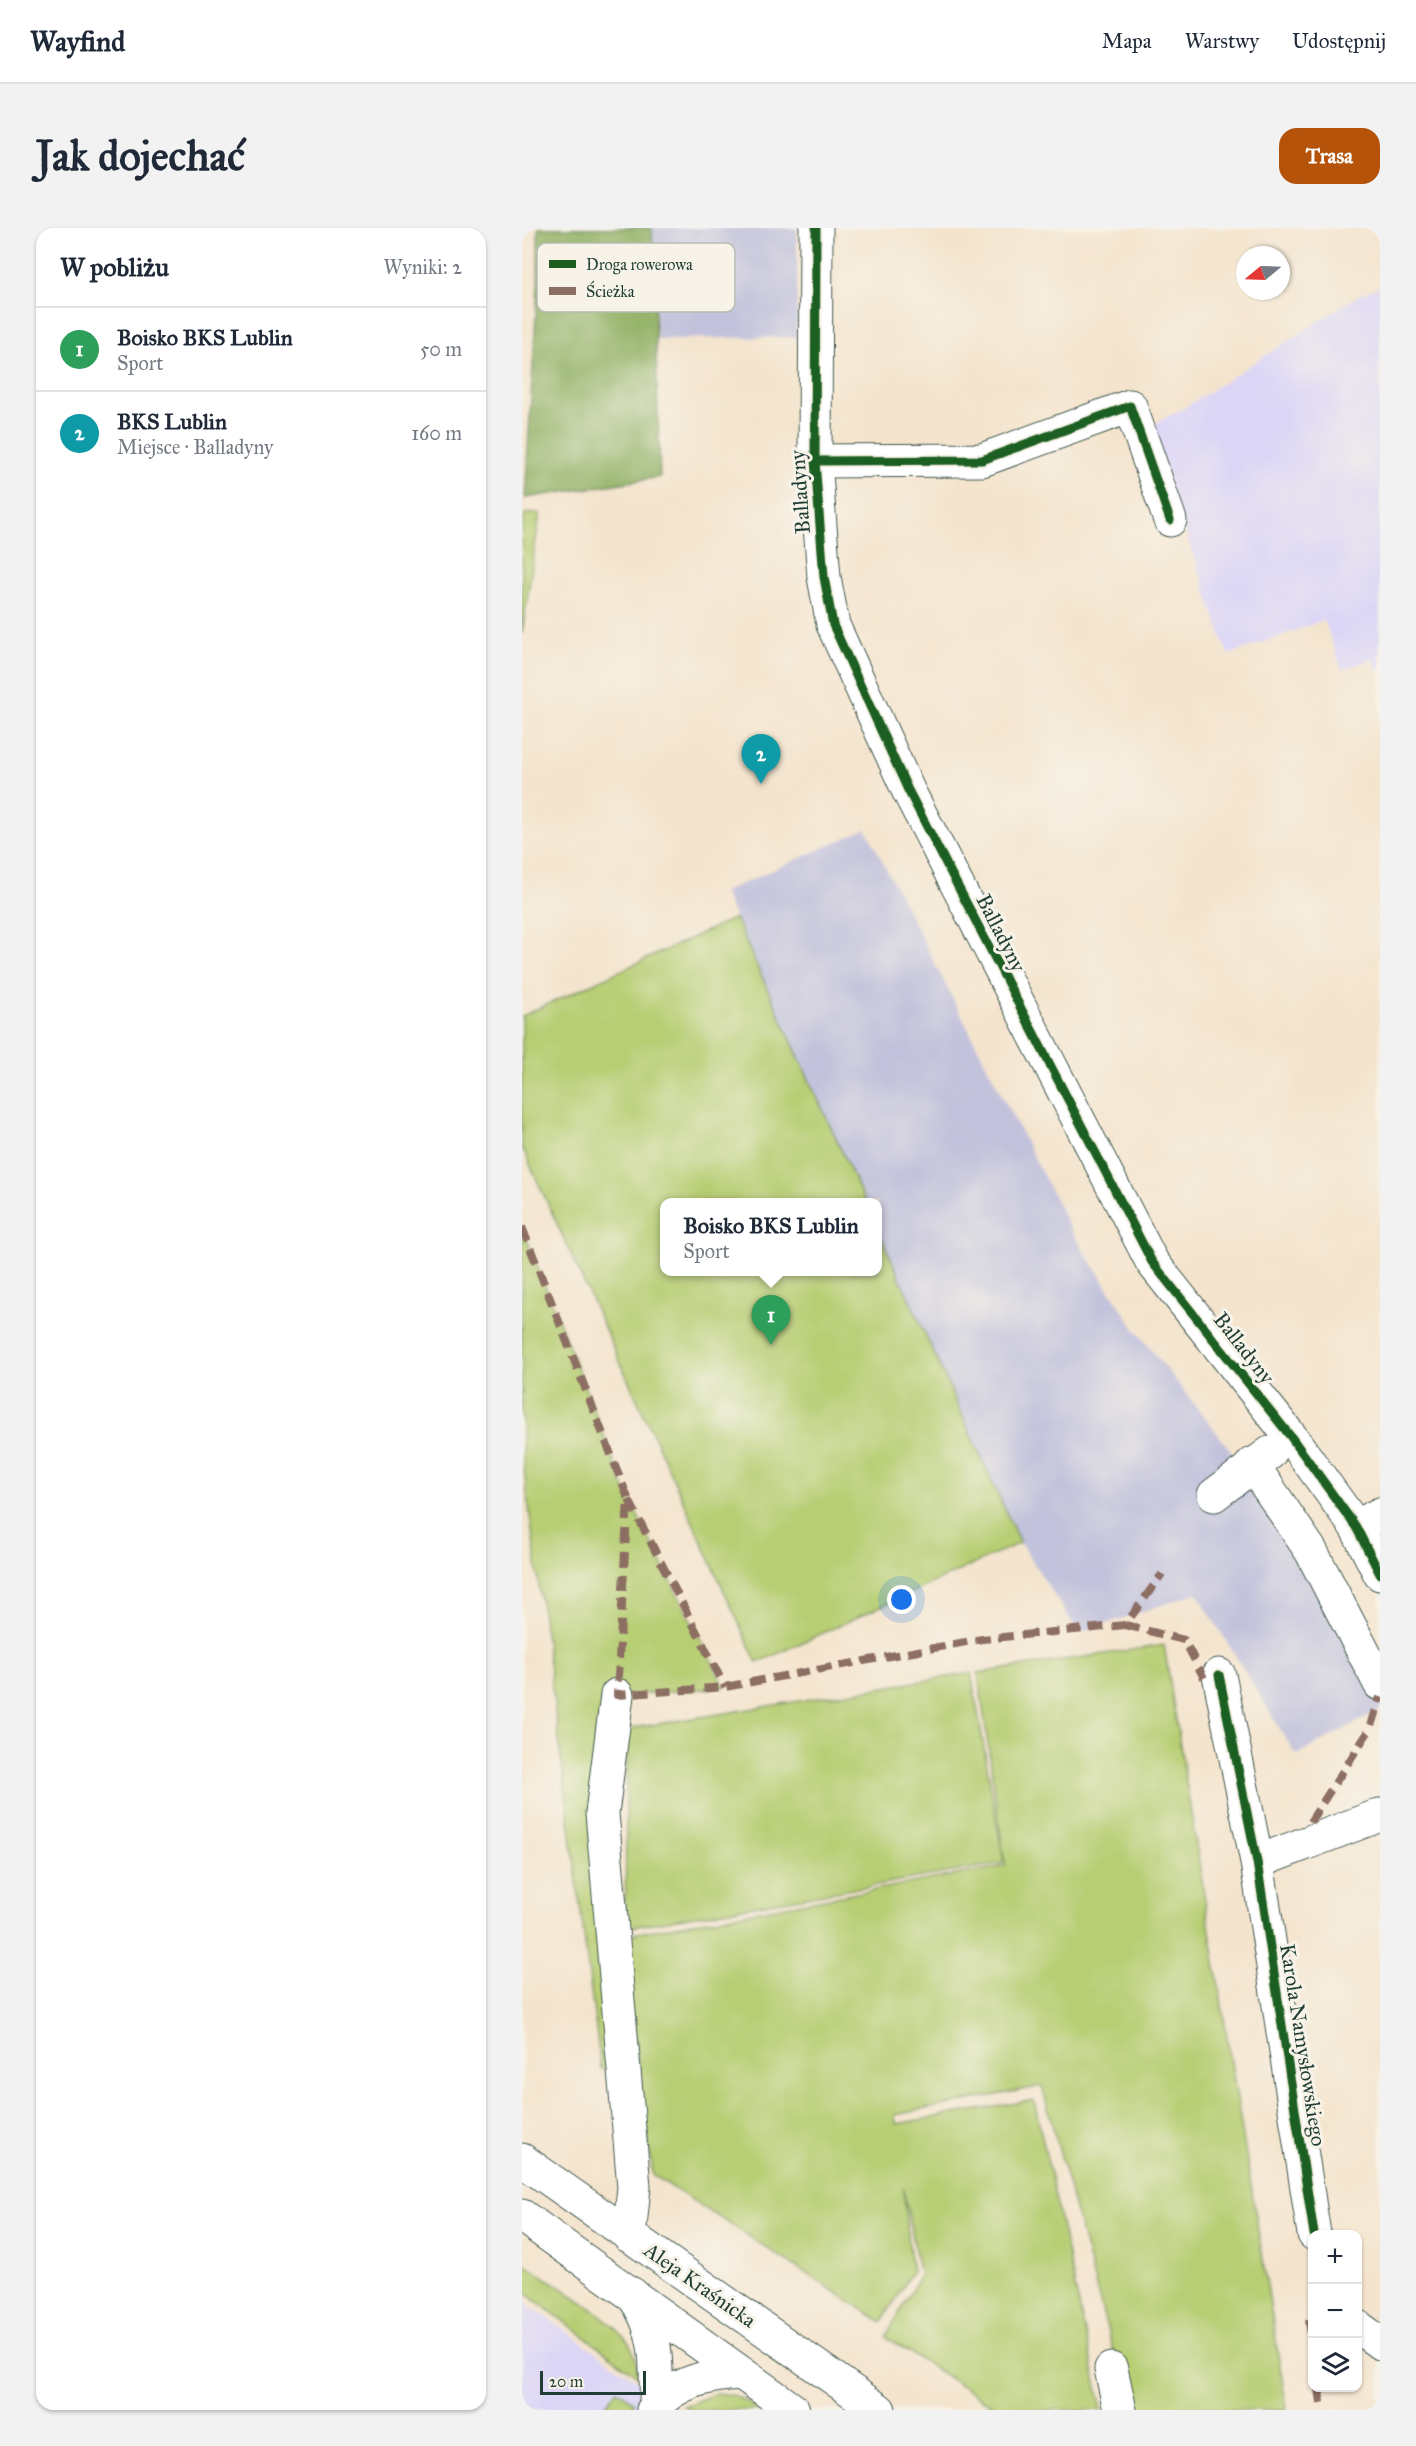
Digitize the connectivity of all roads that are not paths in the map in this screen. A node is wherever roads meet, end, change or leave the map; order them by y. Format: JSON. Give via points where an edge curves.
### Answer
{"nodes":[{"id":1,"x":816,"y":228,"type":"edge"},
{"id":2,"x":814,"y":461,"type":"junction"},
{"id":3,"x":1170,"y":520,"type":"dead end"},
{"id":4,"x":1291,"y":1437,"type":"junction"},
{"id":5,"x":1252,"y":1464,"type":"junction"},
{"id":6,"x":1214,"y":1495,"type":"dead end"},
{"id":7,"x":1368,"y":1520,"type":"edge"},
{"id":8,"x":1380,"y":1574,"type":"edge"},
{"id":9,"x":1219,"y":1675,"type":"dead end"},
{"id":10,"x":1380,"y":1684,"type":"edge"},
{"id":11,"x":617,"y":1695,"type":"dead end"},
{"id":12,"x":1380,"y":1815,"type":"edge"},
{"id":13,"x":1257,"y":1862,"type":"junction"},
{"id":14,"x":522,"y":2160,"type":"edge"},
{"id":15,"x":522,"y":2216,"type":"edge"},
{"id":16,"x":1313,"y":2230,"type":"edge"},
{"id":17,"x":629,"y":2236,"type":"junction"},
{"id":18,"x":632,"y":2294,"type":"junction"},
{"id":19,"x":1362,"y":2330,"type":"edge"},
{"id":20,"x":1380,"y":2343,"type":"edge"},
{"id":21,"x":1111,"y":2369,"type":"dead end"},
{"id":22,"x":741,"y":2373,"type":"junction"},
{"id":23,"x":654,"y":2407,"type":"edge"},
{"id":24,"x":792,"y":2410,"type":"edge"},
{"id":25,"x":879,"y":2410,"type":"edge"},
{"id":26,"x":1120,"y":2410,"type":"edge"}],
"edges":[{"from":1,"to":2,"type":"street","name":"Balladyny"},
{"from":2,"to":3,"type":"street","via":[[982,460],[1130,406]]},
{"from":2,"to":4,"type":"street","name":"Balladyny","via":[[824,577],[833,625],[908,790],[1152,1262]]},
{"from":4,"to":5,"type":"street"},
{"from":4,"to":7,"type":"street","name":"Balladyny"},
{"from":5,"to":6,"type":"street"},
{"from":5,"to":10,"type":"street","via":[[1311,1551]]},
{"from":7,"to":8,"type":"street","name":"Balladyny"},
{"from":9,"to":13,"type":"street","name":"Karola Namysłowskiego"},
{"from":11,"to":17,"type":"street","via":[[602,1813],[634,2187]]},
{"from":12,"to":13,"type":"street"},
{"from":13,"to":16,"type":"street","name":"Karola Namysłowskiego"},
{"from":14,"to":17,"type":"street","name":"Aleja Kraśnicka"},
{"from":15,"to":18,"type":"street"},
{"from":17,"to":25,"type":"street","name":"Aleja Kraśnicka"},
{"from":18,"to":22,"type":"street"},
{"from":18,"to":23,"type":"street","via":[[651,2325],[657,2374]]},
{"from":19,"to":20,"type":"street"},
{"from":21,"to":26,"type":"street"},
{"from":22,"to":23,"type":"street","via":[[719,2374],[688,2383]]},
{"from":22,"to":24,"type":"street"}]}
